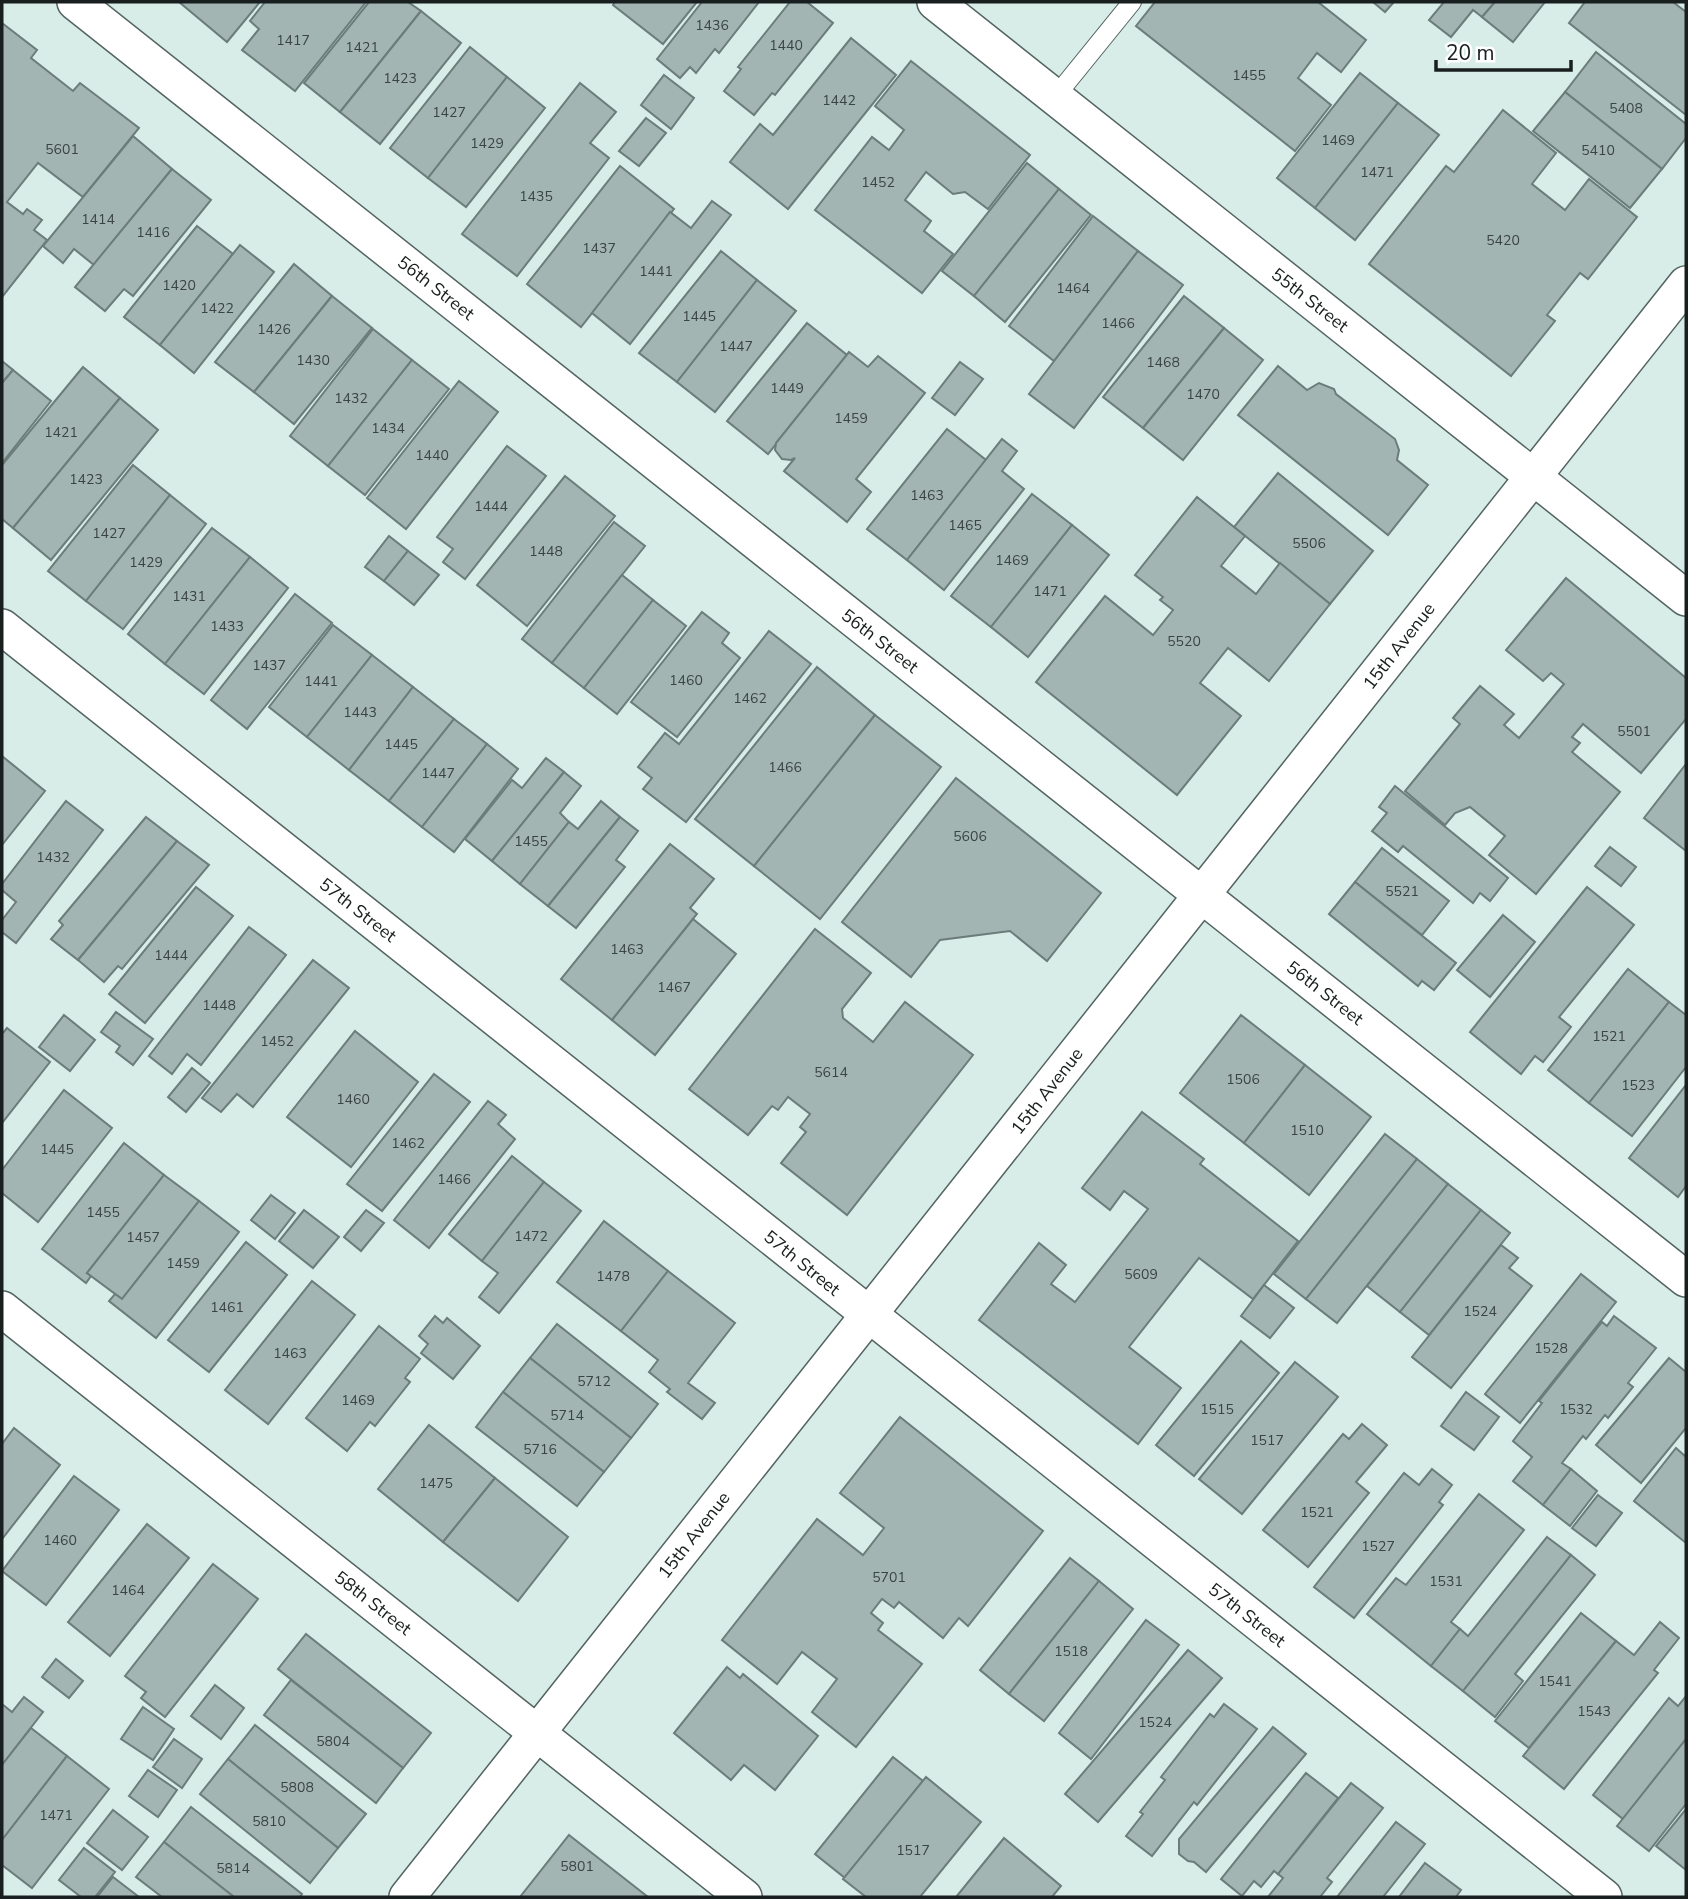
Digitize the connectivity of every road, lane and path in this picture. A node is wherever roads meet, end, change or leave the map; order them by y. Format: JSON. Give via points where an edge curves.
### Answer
{"nodes":[{"id":1,"x":75,"y":2,"type":"edge"},
{"id":2,"x":935,"y":2,"type":"edge"},
{"id":3,"x":1132,"y":2,"type":"edge"},
{"id":4,"x":1055,"y":97,"type":"junction"},
{"id":5,"x":1686,"y":284,"type":"edge"},
{"id":6,"x":1533,"y":477,"type":"junction"},
{"id":7,"x":1686,"y":598,"type":"edge"},
{"id":8,"x":2,"y":627,"type":"edge"},
{"id":9,"x":1201,"y":896,"type":"junction"},
{"id":10,"x":1686,"y":1279,"type":"edge"},
{"id":11,"x":2,"y":1309,"type":"edge"},
{"id":12,"x":869,"y":1316,"type":"junction"},
{"id":13,"x":537,"y":1733,"type":"junction"},
{"id":14,"x":407,"y":1897,"type":"edge"},
{"id":15,"x":744,"y":1897,"type":"edge"},
{"id":16,"x":1604,"y":1897,"type":"edge"}],
"edges":[{"from":1,"to":9,"type":"street","name":"56th Street"},
{"from":2,"to":4,"type":"street","name":"55th Street"},
{"from":3,"to":4,"type":"lane"},
{"from":4,"to":6,"type":"street","name":"55th Street"},
{"from":5,"to":6,"type":"street","name":"15th Avenue"},
{"from":6,"to":7,"type":"street","name":"55th Street"},
{"from":6,"to":9,"type":"street","name":"15th Avenue"},
{"from":8,"to":12,"type":"street","name":"57th Street"},
{"from":9,"to":10,"type":"street","name":"56th Street"},
{"from":9,"to":12,"type":"street","name":"15th Avenue"},
{"from":11,"to":13,"type":"street","name":"58th Street"},
{"from":12,"to":13,"type":"street","name":"15th Avenue"},
{"from":12,"to":16,"type":"street","name":"57th Street"},
{"from":13,"to":14,"type":"street","name":"15th Avenue"},
{"from":13,"to":15,"type":"street","name":"58th Street"}]}
